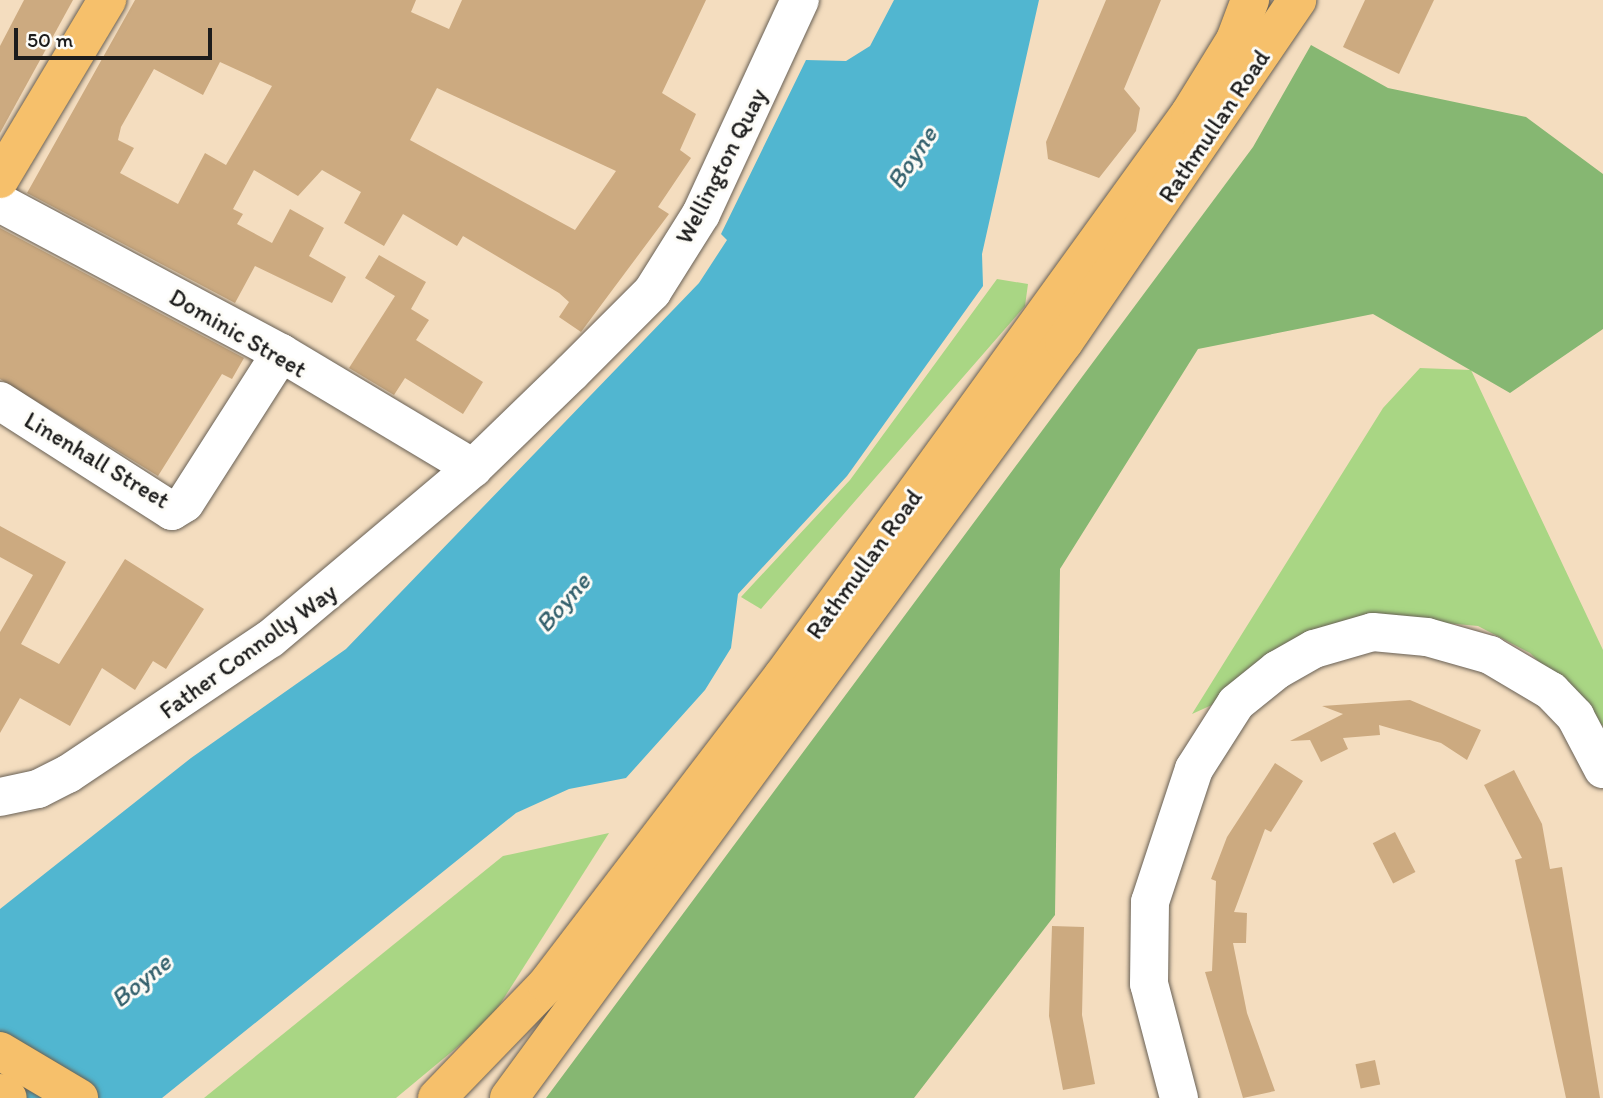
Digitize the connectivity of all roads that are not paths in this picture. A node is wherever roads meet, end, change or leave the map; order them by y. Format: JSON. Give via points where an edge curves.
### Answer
{"nodes":[{"id":1,"x":107,"y":0,"type":"edge"},
{"id":2,"x":800,"y":0,"type":"edge"},
{"id":3,"x":1232,"y":0,"type":"edge"},
{"id":4,"x":1250,"y":0,"type":"edge"},
{"id":5,"x":1297,"y":0,"type":"edge"},
{"id":6,"x":1235,"y":40,"type":"junction"},
{"id":7,"x":0,"y":179,"type":"edge"},
{"id":8,"x":0,"y":203,"type":"edge"},
{"id":9,"x":281,"y":353,"type":"junction"},
{"id":10,"x":0,"y":401,"type":"edge"},
{"id":11,"x":473,"y":468,"type":"junction"},
{"id":12,"x":1603,"y":769,"type":"edge"},
{"id":13,"x":0,"y":797,"type":"edge"},
{"id":14,"x":0,"y":1051,"type":"edge"},
{"id":15,"x":0,"y":1093,"type":"edge"},
{"id":16,"x":8,"y":1098,"type":"edge"},
{"id":17,"x":79,"y":1098,"type":"edge"},
{"id":18,"x":437,"y":1098,"type":"edge"},
{"id":19,"x":509,"y":1098,"type":"edge"},
{"id":20,"x":1179,"y":1098,"type":"edge"}],
"edges":[{"from":1,"to":7,"type":"main road"},
{"from":2,"to":11,"type":"street","name":"Wellington Quay","via":[[701,214],[652,292]]},
{"from":3,"to":6,"type":"main road"},
{"from":4,"to":6,"type":"main road","name":"Rathmullan Road"},
{"from":5,"to":19,"type":"main road","name":"Rathmullan Road","via":[[1064,342],[582,1007]]},
{"from":6,"to":18,"type":"main road","name":"Rathmullan Road","via":[[1190,113],[782,677],[547,984]]},
{"from":8,"to":9,"type":"street","name":"Dominic Street"},
{"from":9,"to":10,"type":"street","name":"Linenhall Street","via":[[185,503],[172,511]]},
{"from":9,"to":11,"type":"street","name":"Dominic Street"},
{"from":11,"to":13,"type":"street","name":"Father Connolly Way","via":[[332,590],[190,696],[68,774]]},
{"from":12,"to":20,"type":"street","via":[[1575,716],[1550,691],[1490,655],[1427,637],[1373,632],[1314,649],[1277,670],[1236,703],[1194,769],[1150,902],[1149,984]]},
{"from":14,"to":17,"type":"main road"},
{"from":15,"to":16,"type":"main road"}]}
